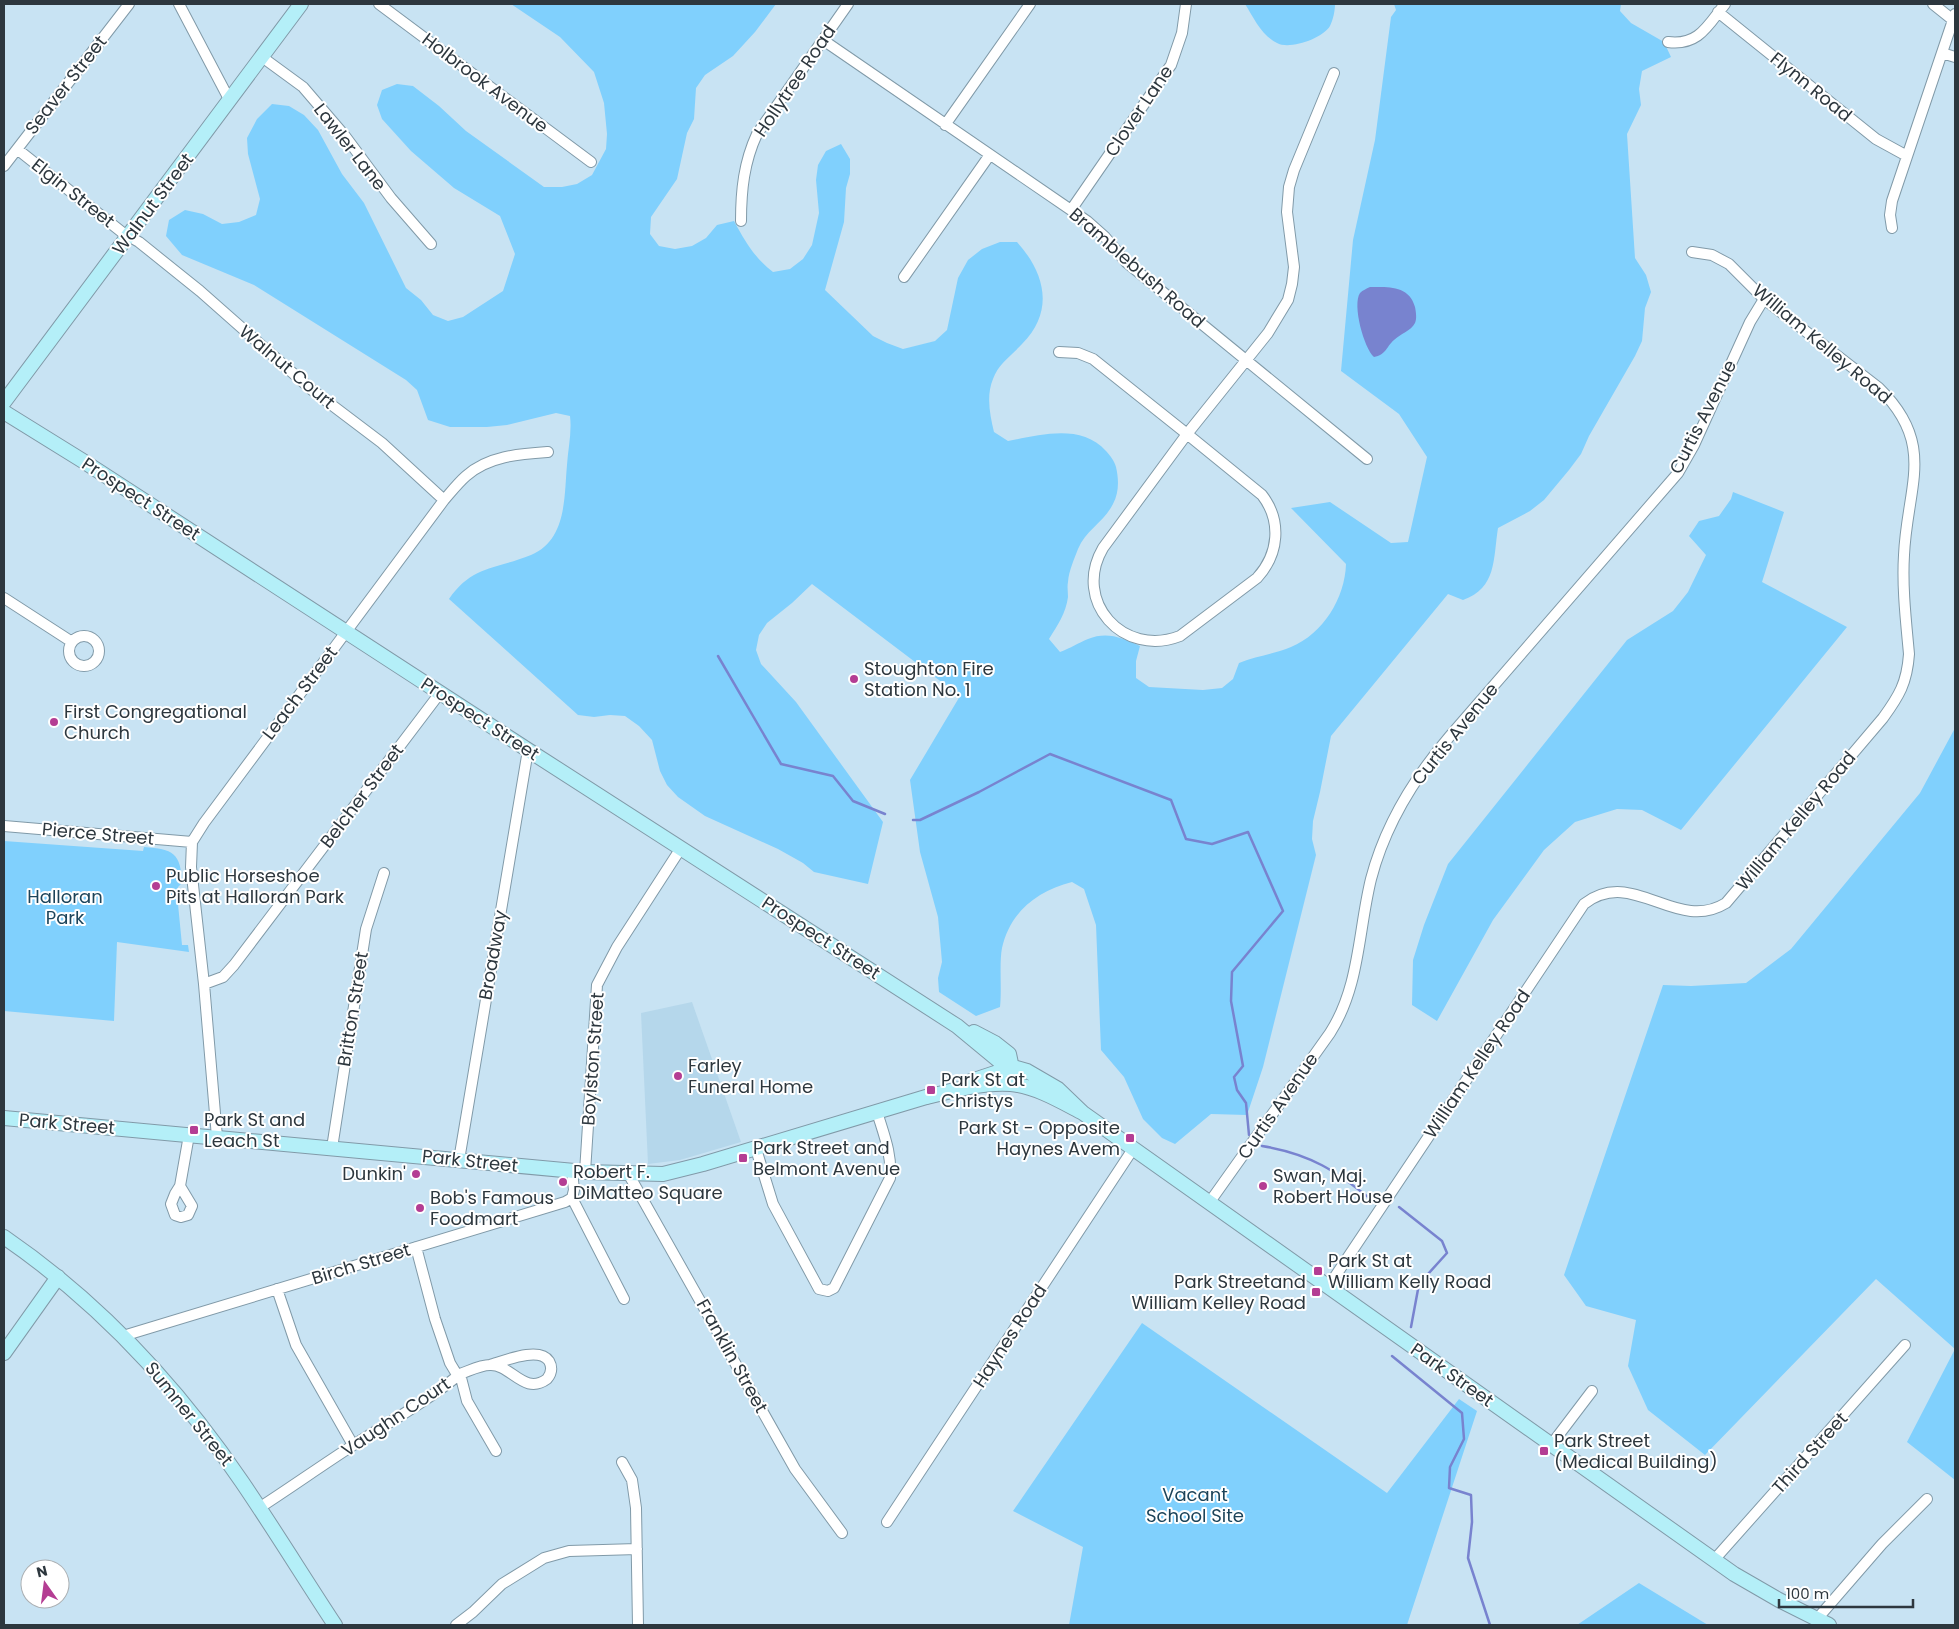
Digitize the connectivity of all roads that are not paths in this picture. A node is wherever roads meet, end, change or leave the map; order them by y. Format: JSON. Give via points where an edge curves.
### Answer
{"nodes":[{"id":1,"x":129,"y":4,"type":"edge"},
{"id":2,"x":179,"y":4,"type":"edge"},
{"id":3,"x":301,"y":4,"type":"edge"},
{"id":4,"x":379,"y":4,"type":"edge"},
{"id":5,"x":848,"y":4,"type":"edge"},
{"id":6,"x":1030,"y":4,"type":"edge"},
{"id":7,"x":1186,"y":4,"type":"edge"},
{"id":8,"x":1933,"y":4,"type":"edge"},
{"id":9,"x":1721,"y":8,"type":"edge"},
{"id":10,"x":1954,"y":17,"type":"edge"},
{"id":11,"x":823,"y":40,"type":"junction"},
{"id":12,"x":1668,"y":42,"type":"dead end"},
{"id":13,"x":1942,"y":53,"type":"junction"},
{"id":14,"x":262,"y":57,"type":"junction"},
{"id":15,"x":1955,"y":57,"type":"edge"},
{"id":16,"x":1334,"y":72,"type":"dead end"},
{"id":17,"x":230,"y":101,"type":"junction"},
{"id":18,"x":945,"y":125,"type":"junction"},
{"id":19,"x":17,"y":149,"type":"junction"},
{"id":20,"x":989,"y":156,"type":"junction"},
{"id":21,"x":1907,"y":156,"type":"junction"},
{"id":22,"x":590,"y":162,"type":"dead end"},
{"id":23,"x":4,"y":166,"type":"edge"},
{"id":24,"x":1071,"y":210,"type":"junction"},
{"id":25,"x":741,"y":221,"type":"dead end"},
{"id":26,"x":1892,"y":228,"type":"dead end"},
{"id":27,"x":129,"y":236,"type":"junction"},
{"id":28,"x":432,"y":244,"type":"dead end"},
{"id":29,"x":1692,"y":252,"type":"dead end"},
{"id":30,"x":904,"y":277,"type":"dead end"},
{"id":31,"x":1764,"y":299,"type":"junction"},
{"id":32,"x":1059,"y":352,"type":"dead end"},
{"id":33,"x":1246,"y":360,"type":"junction"},
{"id":34,"x":4,"y":402,"type":"edge"},
{"id":35,"x":4,"y":412,"type":"edge"},
{"id":36,"x":1187,"y":434,"type":"junction"},
{"id":37,"x":548,"y":452,"type":"dead end"},
{"id":38,"x":1367,"y":459,"type":"dead end"},
{"id":39,"x":444,"y":500,"type":"junction"},
{"id":40,"x":4,"y":598,"type":"edge"},
{"id":41,"x":346,"y":632,"type":"junction"},
{"id":42,"x":72,"y":642,"type":"dead end"},
{"id":43,"x":440,"y":693,"type":"junction"},
{"id":44,"x":528,"y":750,"type":"junction"},
{"id":45,"x":4,"y":826,"type":"edge"},
{"id":46,"x":192,"y":842,"type":"junction"},
{"id":47,"x":681,"y":848,"type":"junction"},
{"id":48,"x":384,"y":873,"type":"dead end"},
{"id":49,"x":204,"y":984,"type":"junction"},
{"id":50,"x":957,"y":1026,"type":"junction"},
{"id":51,"x":1002,"y":1066,"type":"junction"},
{"id":52,"x":980,"y":1078,"type":"junction"},
{"id":53,"x":1012,"y":1084,"type":"junction"},
{"id":54,"x":927,"y":1097,"type":"junction"},
{"id":55,"x":877,"y":1112,"type":"junction"},
{"id":56,"x":1083,"y":1113,"type":"junction"},
{"id":57,"x":4,"y":1118,"type":"edge"},
{"id":58,"x":189,"y":1135,"type":"junction"},
{"id":59,"x":217,"y":1137,"type":"junction"},
{"id":60,"x":332,"y":1148,"type":"junction"},
{"id":61,"x":756,"y":1149,"type":"junction"},
{"id":62,"x":1133,"y":1149,"type":"junction"},
{"id":63,"x":459,"y":1160,"type":"junction"},
{"id":64,"x":579,"y":1172,"type":"junction"},
{"id":65,"x":629,"y":1175,"type":"junction"},
{"id":66,"x":180,"y":1186,"type":"dead end"},
{"id":67,"x":572,"y":1198,"type":"junction"},
{"id":68,"x":1209,"y":1203,"type":"junction"},
{"id":69,"x":4,"y":1237,"type":"edge"},
{"id":70,"x":416,"y":1247,"type":"junction"},
{"id":71,"x":58,"y":1278,"type":"junction"},
{"id":72,"x":1328,"y":1287,"type":"junction"},
{"id":73,"x":277,"y":1289,"type":"junction"},
{"id":74,"x":624,"y":1299,"type":"dead end"},
{"id":75,"x":123,"y":1336,"type":"junction"},
{"id":76,"x":1905,"y":1345,"type":"dead end"},
{"id":77,"x":4,"y":1353,"type":"edge"},
{"id":78,"x":490,"y":1365,"type":"junction"},
{"id":79,"x":460,"y":1374,"type":"junction"},
{"id":80,"x":1592,"y":1391,"type":"dead end"},
{"id":81,"x":1551,"y":1444,"type":"junction"},
{"id":82,"x":353,"y":1445,"type":"junction"},
{"id":83,"x":496,"y":1451,"type":"dead end"},
{"id":84,"x":622,"y":1462,"type":"dead end"},
{"id":85,"x":1927,"y":1499,"type":"dead end"},
{"id":86,"x":260,"y":1508,"type":"junction"},
{"id":87,"x":887,"y":1522,"type":"dead end"},
{"id":88,"x":842,"y":1533,"type":"dead end"},
{"id":89,"x":637,"y":1549,"type":"junction"},
{"id":90,"x":1714,"y":1560,"type":"junction"},
{"id":91,"x":1823,"y":1622,"type":"edge"},
{"id":92,"x":335,"y":1625,"type":"edge"},
{"id":93,"x":456,"y":1625,"type":"edge"},
{"id":94,"x":638,"y":1625,"type":"edge"}],
"edges":[{"from":1,"to":19,"type":"street","name":"Seaver Street"},
{"from":2,"to":17,"type":"street"},
{"from":3,"to":14,"type":"main road","name":"Walnut Street"},
{"from":4,"to":22,"type":"street","name":"Holbrook Avenue"},
{"from":5,"to":11,"type":"street","name":"Hollytree Road"},
{"from":6,"to":18,"type":"street"},
{"from":7,"to":24,"type":"street","name":"Clover Lane","via":[[1182,34],[1171,65]]},
{"from":8,"to":10,"type":"street"},
{"from":9,"to":12,"type":"street","via":[[1688,42]]},
{"from":9,"to":21,"type":"street","name":"Flynn Road","via":[[1876,139]]},
{"from":10,"to":13,"type":"street"},
{"from":11,"to":18,"type":"street","name":"Bramblebush Road"},
{"from":11,"to":25,"type":"street","name":"Hollytree Road","via":[[754,142],[742,182]]},
{"from":13,"to":15,"type":"street"},
{"from":13,"to":21,"type":"street"},
{"from":14,"to":17,"type":"main road","name":"Walnut Street"},
{"from":14,"to":28,"type":"street","name":"Lawler Lane","via":[[303,87]]},
{"from":16,"to":33,"type":"street","via":[[1289,187],[1287,212],[1294,250],[1290,292],[1279,316]]},
{"from":17,"to":27,"type":"main road","name":"Walnut Street"},
{"from":18,"to":20,"type":"street","name":"Bramblebush Road"},
{"from":19,"to":23,"type":"street","name":"Seaver Street"},
{"from":19,"to":27,"type":"street","name":"Elgin Street"},
{"from":20,"to":24,"type":"street","name":"Bramblebush Road"},
{"from":20,"to":30,"type":"street"},
{"from":21,"to":26,"type":"street","via":[[1892,201]]},
{"from":24,"to":33,"type":"street","name":"Bramblebush Road","via":[[1096,228],[1126,262]]},
{"from":27,"to":34,"type":"main road","name":"Walnut Street"},
{"from":27,"to":39,"type":"street","name":"Walnut Court","via":[[200,292],[312,390],[382,443]]},
{"from":29,"to":31,"type":"street","name":"William Kelley Road","via":[[1719,257]]},
{"from":31,"to":68,"type":"street","name":"Curtis Avenue","via":[[1678,473],[1416,779],[1394,818],[1376,864],[1367,899],[1358,962],[1340,1014],[1330,1033]]},
{"from":31,"to":72,"type":"street","name":"William Kelley Road","via":[[1879,388],[1901,413],[1912,439],[1915,469],[1904,556],[1909,654],[1901,692],[1883,718],[1726,902],[1714,910],[1679,910],[1623,892],[1611,892],[1584,904]]},
{"from":32,"to":36,"type":"street","via":[[1093,359]]},
{"from":33,"to":36,"type":"street"},
{"from":33,"to":38,"type":"street","name":"Bramblebush Road"},
{"from":35,"to":41,"type":"main road","name":"Prospect Street"},
{"from":36,"to":36,"type":"street","via":[[1108,542],[1095,567],[1095,593],[1105,617],[1120,631],[1144,641],[1165,641],[1188,632],[1257,578],[1274,547],[1275,522],[1265,499]]},
{"from":37,"to":39,"type":"street","name":"Leach Street","via":[[500,458],[483,465],[466,476]]},
{"from":39,"to":41,"type":"street","name":"Leach Street"},
{"from":40,"to":42,"type":"street"},
{"from":41,"to":43,"type":"main road","name":"Prospect Street"},
{"from":41,"to":46,"type":"street","name":"Leach Street"},
{"from":43,"to":44,"type":"main road","name":"Prospect Street"},
{"from":43,"to":49,"type":"street","name":"Belcher Street","via":[[234,965],[218,980]]},
{"from":44,"to":47,"type":"main road","name":"Prospect Street"},
{"from":44,"to":63,"type":"street","name":"Broadway"},
{"from":45,"to":46,"type":"street","name":"Pierce Street"},
{"from":46,"to":49,"type":"street","via":[[191,867]]},
{"from":47,"to":50,"type":"main road","name":"Prospect Street"},
{"from":47,"to":64,"type":"street","name":"Boylston Street","via":[[612,955],[597,986]]},
{"from":48,"to":60,"type":"street","name":"Britton Street","via":[[366,929]]},
{"from":49,"to":59,"type":"street"},
{"from":50,"to":51,"type":"main road","name":"Prospect Street"},
{"from":50,"to":51,"type":"main road","name":"Prospect Street","via":[[975,1032],[1009,1054]]},
{"from":51,"to":52,"type":"main road","name":"Park Street"},
{"from":51,"to":52,"type":"main road","name":"Park Street"},
{"from":51,"to":53,"type":"main road"},
{"from":51,"to":56,"type":"main road","name":"Park Street","via":[[1027,1071],[1058,1089]]},
{"from":52,"to":54,"type":"main road","name":"Park Street"},
{"from":53,"to":54,"type":"main road","name":"Park Street","via":[[972,1087]]},
{"from":53,"to":56,"type":"main road","name":"Park Street","via":[[1042,1093]]},
{"from":54,"to":55,"type":"main road","name":"Park Street"},
{"from":55,"to":61,"type":"main road","name":"Park Street"},
{"from":55,"to":61,"type":"street","via":[[889,1148],[890,1178],[834,1288],[828,1291],[819,1289],[773,1204]]},
{"from":56,"to":62,"type":"main road","name":"Park Street"},
{"from":57,"to":58,"type":"main road","name":"Park Street"},
{"from":58,"to":59,"type":"main road","name":"Park Street"},
{"from":58,"to":66,"type":"street"},
{"from":59,"to":60,"type":"main road","name":"Park Street"},
{"from":60,"to":63,"type":"main road","name":"Park Street"},
{"from":61,"to":65,"type":"main road","name":"Park Street","via":[[671,1173]]},
{"from":62,"to":68,"type":"main road","name":"Park Street"},
{"from":62,"to":87,"type":"street","name":"Haynes Road"},
{"from":63,"to":64,"type":"main road","name":"Park Street"},
{"from":64,"to":65,"type":"main road","name":"Park Street"},
{"from":64,"to":67,"type":"street"},
{"from":65,"to":88,"type":"street","name":"Franklin Street","via":[[795,1470]]},
{"from":67,"to":70,"type":"street","name":"Birch Street"},
{"from":67,"to":74,"type":"street"},
{"from":68,"to":72,"type":"main road","name":"Park Street"},
{"from":69,"to":71,"type":"main road","name":"Sumner Street"},
{"from":70,"to":73,"type":"street","name":"Birch Street"},
{"from":70,"to":79,"type":"street","via":[[450,1363]]},
{"from":71,"to":75,"type":"main road","name":"Sumner Street"},
{"from":71,"to":77,"type":"main road"},
{"from":72,"to":81,"type":"main road","name":"Park Street"},
{"from":73,"to":75,"type":"street","name":"Birch Street"},
{"from":73,"to":82,"type":"street","via":[[296,1345]]},
{"from":75,"to":86,"type":"main road","name":"Sumner Street","via":[[181,1402]]},
{"from":76,"to":90,"type":"street","name":"Third Street"},
{"from":78,"to":78,"type":"street","via":[[533,1384],[547,1379],[551,1371],[549,1362],[539,1354]]},
{"from":78,"to":79,"type":"street"},
{"from":79,"to":82,"type":"street","name":"Vaughn Court","via":[[426,1400]]},
{"from":79,"to":83,"type":"street","name":"Vaughn Court","via":[[468,1402]]},
{"from":80,"to":81,"type":"street"},
{"from":81,"to":90,"type":"main road","name":"Park Street"},
{"from":82,"to":86,"type":"street","name":"Vaughn Court"},
{"from":84,"to":89,"type":"street","via":[[635,1491]]},
{"from":85,"to":91,"type":"street","via":[[1882,1544]]},
{"from":86,"to":92,"type":"main road","name":"Sumner Street"},
{"from":89,"to":93,"type":"street","via":[[569,1551],[544,1558],[502,1584]]},
{"from":89,"to":94,"type":"street"},
{"from":90,"to":91,"type":"main road","name":"Park Street","via":[[1779,1600]]}]}
